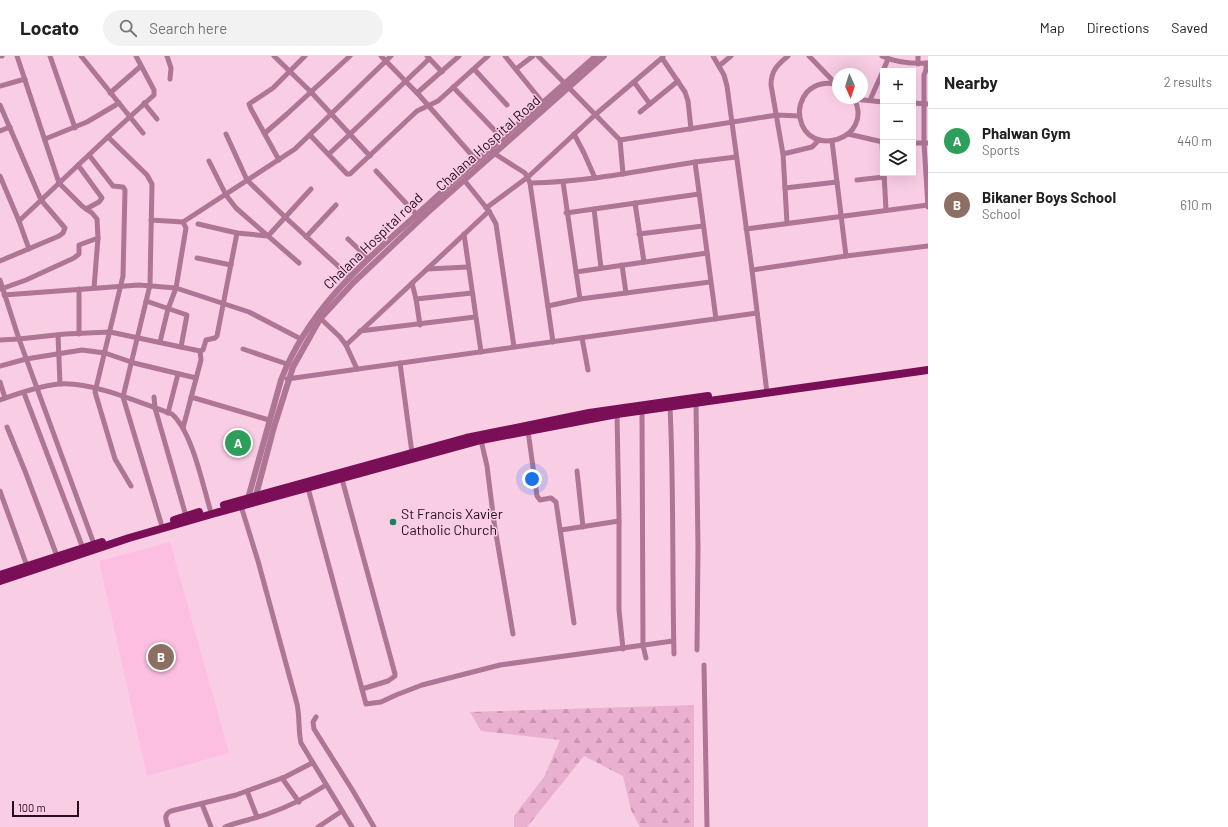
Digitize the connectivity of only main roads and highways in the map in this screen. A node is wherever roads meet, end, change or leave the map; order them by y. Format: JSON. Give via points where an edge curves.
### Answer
{"nodes":[{"id":1,"x":928,"y":364,"type":"edge"},
{"id":2,"x":928,"y":370,"type":"edge"},
{"id":3,"x":767,"y":390,"type":"junction"},
{"id":4,"x":255,"y":499,"type":"junction"},
{"id":5,"x":245,"y":503,"type":"junction"},
{"id":6,"x":83,"y":551,"type":"junction"},
{"id":7,"x":0,"y":575,"type":"edge"},
{"id":8,"x":0,"y":581,"type":"edge"}],
"edges":[{"from":1,"to":3,"type":"main road"},
{"from":2,"to":3,"type":"main road"},
{"from":3,"to":4,"type":"main road","via":[[617,414],[481,440],[308,488]]},
{"from":3,"to":4,"type":"main road","via":[[589,413],[466,438]]},
{"from":4,"to":5,"type":"main road"},
{"from":5,"to":6,"type":"main road"},
{"from":5,"to":6,"type":"main road","via":[[210,509],[161,523],[94,544]]},
{"from":6,"to":7,"type":"main road","via":[[57,556]]},
{"from":6,"to":8,"type":"main road"}]}
